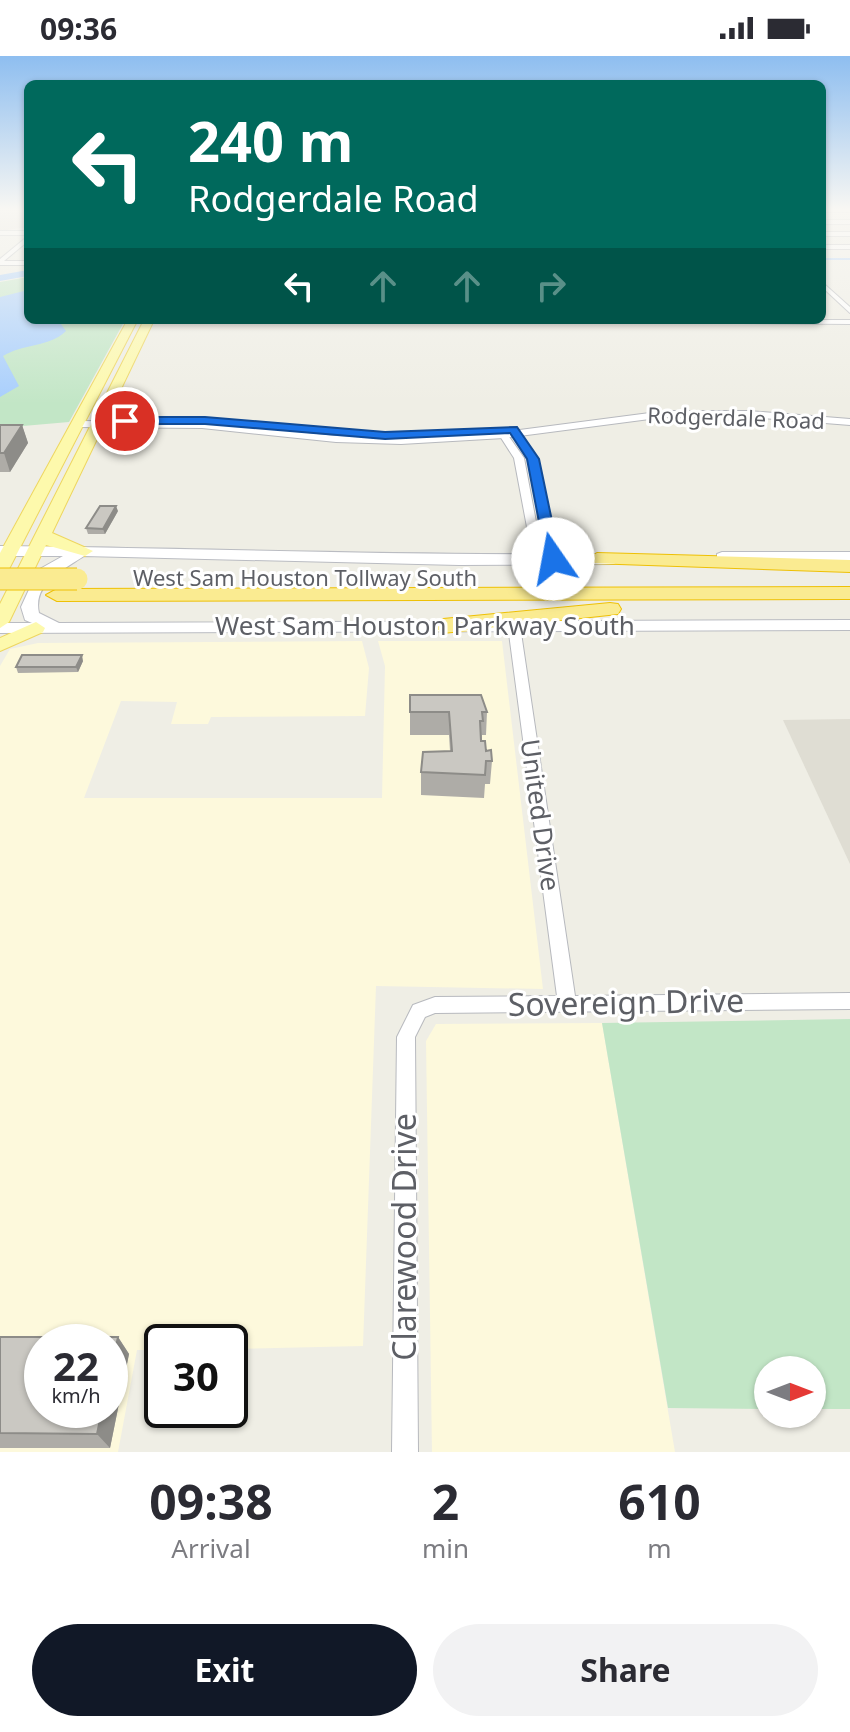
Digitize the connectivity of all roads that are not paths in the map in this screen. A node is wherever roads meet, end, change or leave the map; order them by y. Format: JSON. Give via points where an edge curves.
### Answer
{"nodes":[{"id":1,"x":826,"y":288,"type":"edge"},
{"id":2,"x":850,"y":311,"type":"edge"},
{"id":3,"x":826,"y":319,"type":"edge"},
{"id":4,"x":826,"y":320,"type":"edge"},
{"id":5,"x":850,"y":321,"type":"edge"},
{"id":6,"x":130,"y":324,"type":"edge"},
{"id":7,"x":147,"y":324,"type":"edge"},
{"id":8,"x":850,"y":420,"type":"edge"},
{"id":9,"x":77,"y":424,"type":"junction"},
{"id":10,"x":97,"y":424,"type":"junction"},
{"id":11,"x":508,"y":432,"type":"junction"},
{"id":12,"x":524,"y":485,"type":"junction"},
{"id":13,"x":538,"y":485,"type":"junction"},
{"id":14,"x":39,"y":543,"type":"junction"},
{"id":15,"x":3,"y":548,"type":"edge"},
{"id":16,"x":85,"y":551,"type":"junction"},
{"id":17,"x":850,"y":557,"type":"edge"},
{"id":18,"x":546,"y":559,"type":"junction"},
{"id":19,"x":597,"y":559,"type":"junction"},
{"id":20,"x":850,"y":566,"type":"edge"},
{"id":21,"x":0,"y":569,"type":"edge"},
{"id":22,"x":850,"y":576,"type":"edge"},
{"id":23,"x":0,"y":579,"type":"edge"},
{"id":24,"x":850,"y":593,"type":"edge"},
{"id":25,"x":0,"y":595,"type":"edge"},
{"id":26,"x":850,"y":601,"type":"edge"},
{"id":27,"x":0,"y":622,"type":"edge"},
{"id":28,"x":850,"y":625,"type":"edge"},
{"id":29,"x":443,"y":626,"type":"junction"},
{"id":30,"x":514,"y":626,"type":"junction"},
{"id":31,"x":0,"y":628,"type":"edge"},
{"id":32,"x":46,"y":628,"type":"junction"},
{"id":33,"x":0,"y":645,"type":"edge"},
{"id":34,"x":850,"y":1001,"type":"edge"},
{"id":35,"x":567,"y":1004,"type":"junction"},
{"id":36,"x":410,"y":1023,"type":"joint"},
{"id":37,"x":405,"y":1452,"type":"edge"}],
"edges":[{"from":1,"to":2,"type":"street"},
{"from":3,"to":5,"type":"street"},
{"from":4,"to":5,"type":"street"},
{"from":6,"to":9,"type":"main road"},
{"from":7,"to":10,"type":"main road"},
{"from":8,"to":11,"type":"street","name":"Rodgerdale Road","via":[[663,412]]},
{"from":9,"to":10,"type":"street","name":"Rodgerdale Road"},
{"from":9,"to":15,"type":"main road","via":[[20,532]]},
{"from":10,"to":11,"type":"street","name":"Rodgerdale Road","via":[[224,424],[413,440]]},
{"from":10,"to":14,"type":"main road"},
{"from":11,"to":12,"type":"street"},
{"from":11,"to":13,"type":"street","via":[[531,453]]},
{"from":12,"to":13,"type":"street"},
{"from":12,"to":18,"type":"street"},
{"from":13,"to":18,"type":"street"},
{"from":14,"to":15,"type":"main road"},
{"from":14,"to":16,"type":"main road"},
{"from":14,"to":27,"type":"main road"},
{"from":15,"to":21,"type":"main road"},
{"from":16,"to":18,"type":"main road"},
{"from":16,"to":32,"type":"main road","via":[[50,567],[31,599],[31,616]]},
{"from":17,"to":19,"type":"main road"},
{"from":18,"to":19,"type":"main road"},
{"from":19,"to":20,"type":"highway"},
{"from":22,"to":23,"type":"highway","name":"West Sam Houston Tollway South","bridge":true},
{"from":24,"to":25,"type":"highway","name":"West Sam Houston Tollway South"},
{"from":26,"to":29,"type":"highway","via":[[649,605]]},
{"from":28,"to":30,"type":"main road","name":"West Sam Houston Parkway South"},
{"from":29,"to":30,"type":"main road","name":"West Sam Houston Parkway South"},
{"from":29,"to":32,"type":"main road","name":"West Sam Houston Parkway South"},
{"from":30,"to":35,"type":"street","name":"United Drive"},
{"from":31,"to":32,"type":"main road","name":"West Sam Houston Parkway South"},
{"from":32,"to":33,"type":"main road"},
{"from":34,"to":35,"type":"street","name":"Sovereign Drive"},
{"from":35,"to":36,"type":"street","name":"Sovereign Drive","via":[[435,1005],[419,1011]]},
{"from":36,"to":37,"type":"street","name":"Clarewood Drive"}]}
